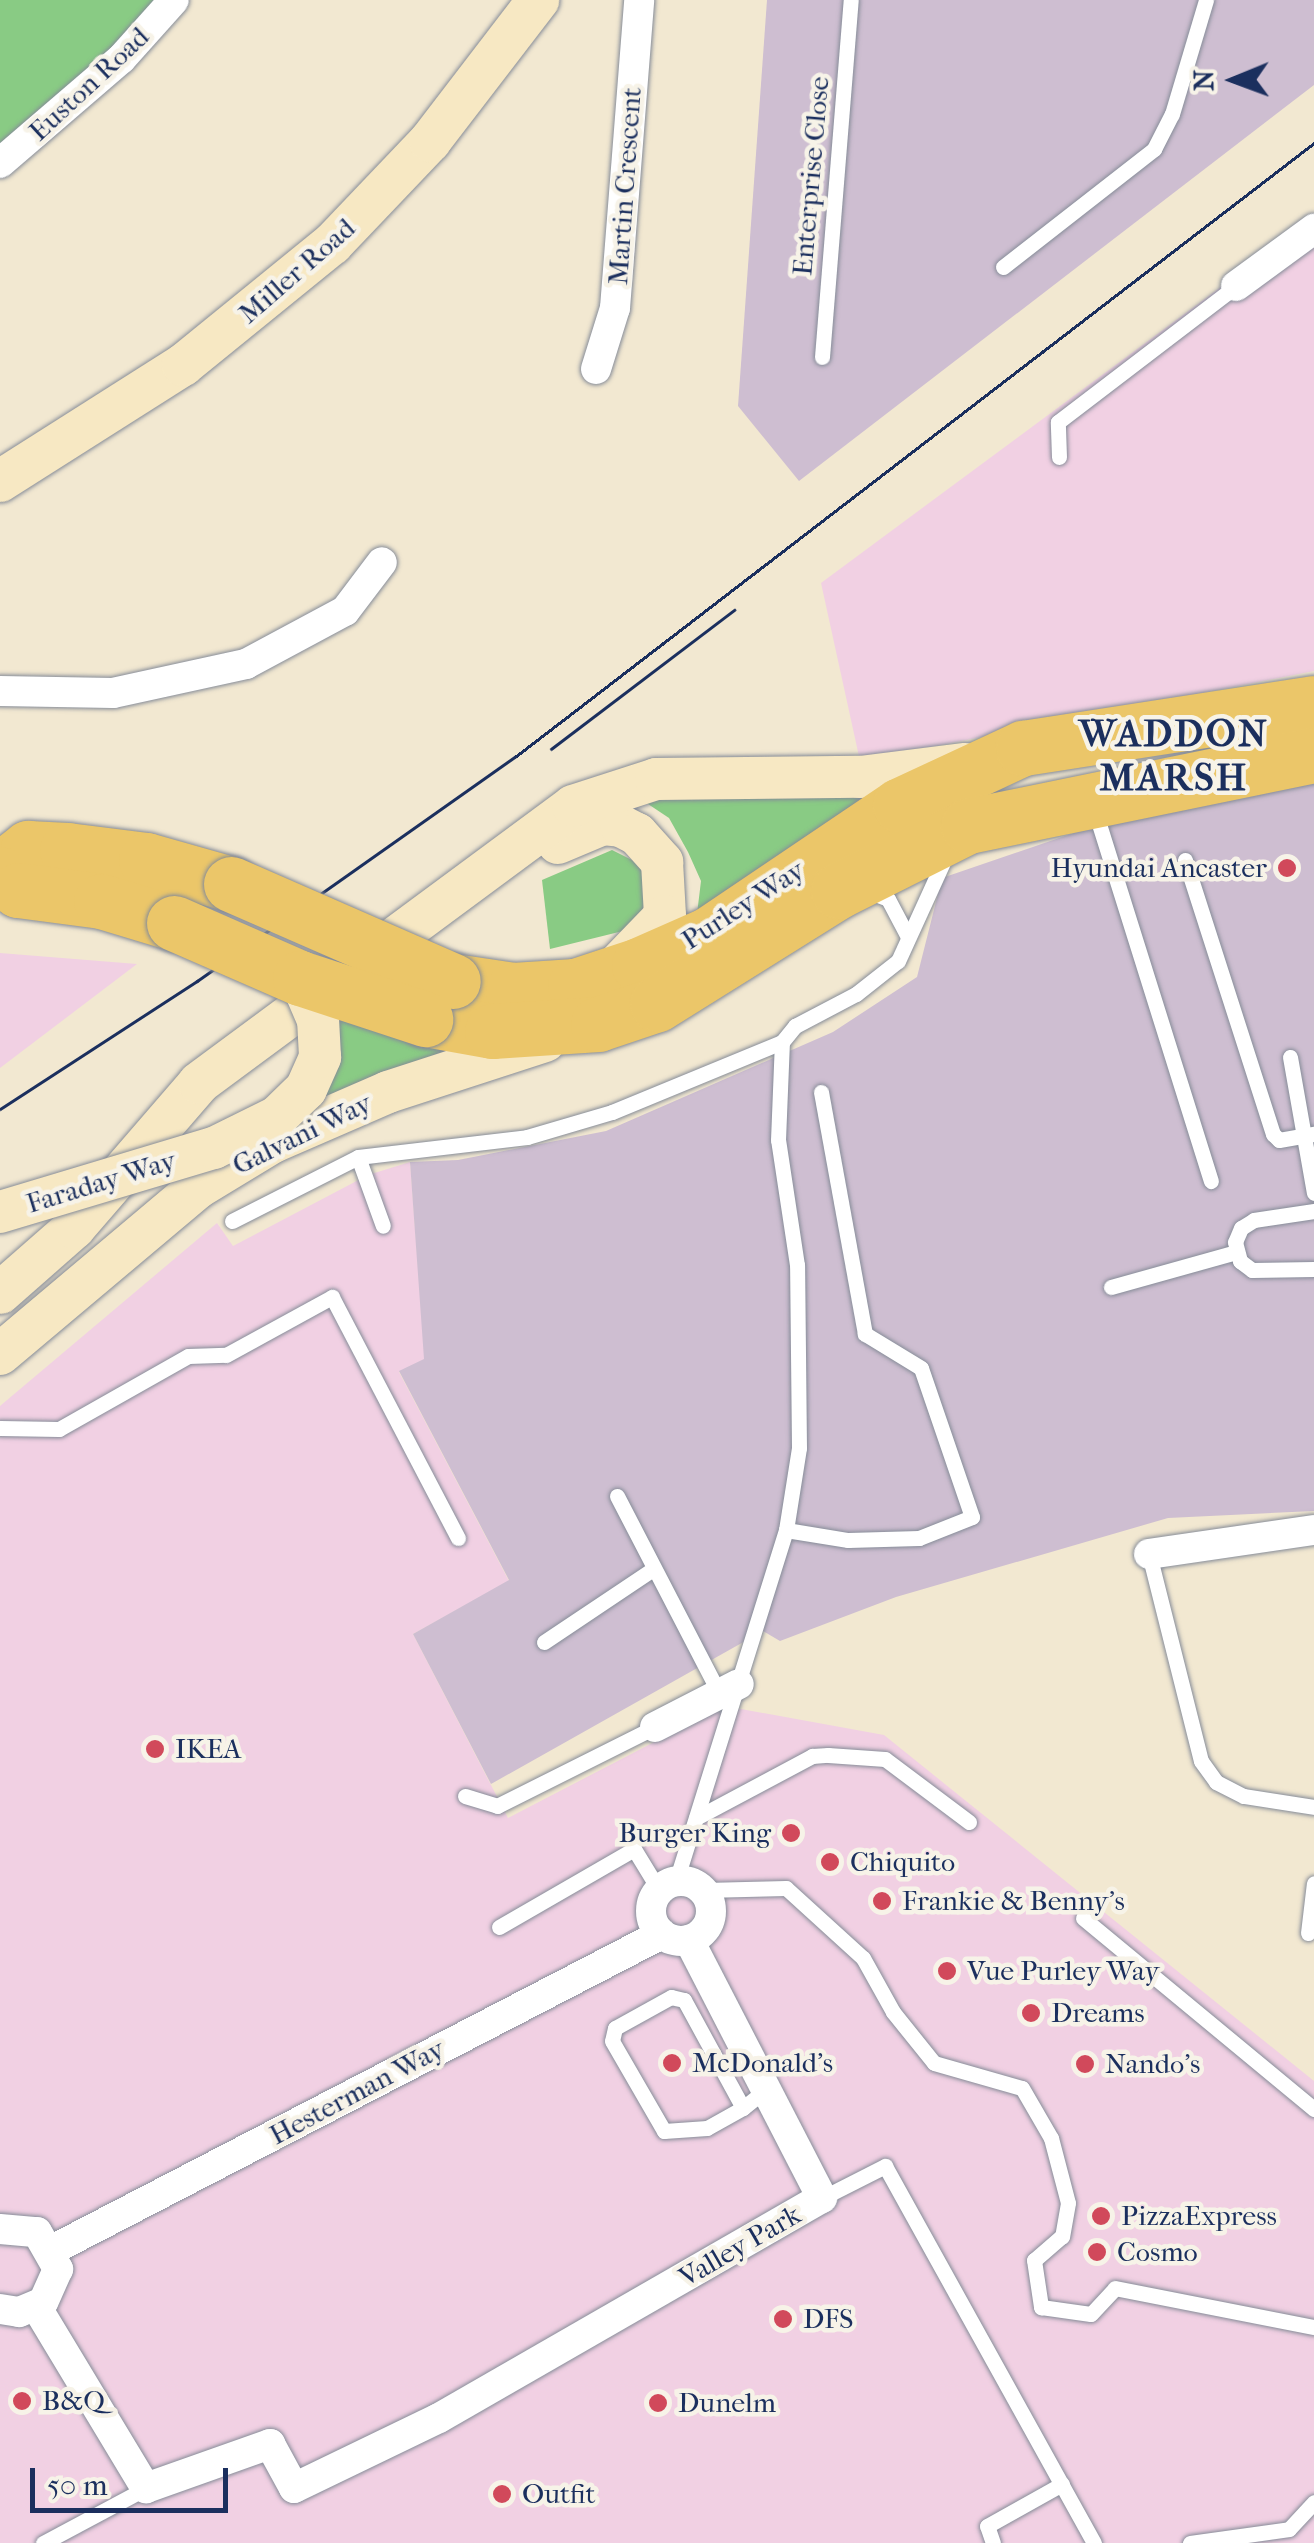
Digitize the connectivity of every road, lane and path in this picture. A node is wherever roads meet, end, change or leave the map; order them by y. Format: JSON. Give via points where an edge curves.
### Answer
{"nodes":[{"id":1,"x":174,"y":0,"type":"edge"},
{"id":2,"x":538,"y":0,"type":"edge"},
{"id":3,"x":639,"y":0,"type":"edge"},
{"id":4,"x":851,"y":0,"type":"edge"},
{"id":5,"x":1206,"y":0,"type":"edge"},
{"id":6,"x":0,"y":163,"type":"edge"},
{"id":7,"x":1314,"y":229,"type":"edge"},
{"id":8,"x":1003,"y":267,"type":"dead end"},
{"id":9,"x":1236,"y":286,"type":"joint"},
{"id":10,"x":822,"y":356,"type":"dead end"},
{"id":11,"x":596,"y":369,"type":"dead end"},
{"id":12,"x":1058,"y":458,"type":"dead end"},
{"id":13,"x":0,"y":481,"type":"edge"},
{"id":14,"x":382,"y":562,"type":"dead end"},
{"id":15,"x":0,"y":691,"type":"edge"},
{"id":16,"x":1314,"y":703,"type":"edge"},
{"id":17,"x":1314,"y":755,"type":"edge"},
{"id":18,"x":995,"y":760,"type":"junction"},
{"id":19,"x":1091,"y":800,"type":"junction"},
{"id":20,"x":968,"y":826,"type":"junction"},
{"id":21,"x":1185,"y":860,"type":"dead end"},
{"id":22,"x":506,"y":862,"type":"junction"},
{"id":23,"x":0,"y":872,"type":"edge"},
{"id":24,"x":838,"y":890,"type":"junction"},
{"id":25,"x":907,"y":935,"type":"junction"},
{"id":26,"x":300,"y":978,"type":"junction"},
{"id":27,"x":439,"y":1000,"type":"junction"},
{"id":28,"x":598,"y":1002,"type":"junction"},
{"id":29,"x":782,"y":1042,"type":"junction"},
{"id":30,"x":1290,"y":1056,"type":"dead end"},
{"id":31,"x":822,"y":1092,"type":"dead end"},
{"id":32,"x":1310,"y":1135,"type":"edge"},
{"id":33,"x":358,"y":1156,"type":"junction"},
{"id":34,"x":1211,"y":1181,"type":"dead end"},
{"id":35,"x":1314,"y":1193,"type":"edge"},
{"id":36,"x":1314,"y":1211,"type":"edge"},
{"id":37,"x":0,"y":1212,"type":"edge"},
{"id":38,"x":232,"y":1221,"type":"dead end"},
{"id":39,"x":383,"y":1226,"type":"dead end"},
{"id":40,"x":1236,"y":1252,"type":"junction"},
{"id":41,"x":1314,"y":1269,"type":"edge"},
{"id":42,"x":1112,"y":1287,"type":"dead end"},
{"id":43,"x":0,"y":1293,"type":"edge"},
{"id":44,"x":0,"y":1354,"type":"edge"},
{"id":45,"x":0,"y":1428,"type":"edge"},
{"id":46,"x":618,"y":1496,"type":"dead end"},
{"id":47,"x":786,"y":1530,"type":"junction"},
{"id":48,"x":1314,"y":1530,"type":"edge"},
{"id":49,"x":458,"y":1538,"type":"dead end"},
{"id":50,"x":1149,"y":1554,"type":"joint"},
{"id":51,"x":653,"y":1568,"type":"junction"},
{"id":52,"x":544,"y":1642,"type":"dead end"},
{"id":53,"x":729,"y":1688,"type":"junction"},
{"id":54,"x":655,"y":1727,"type":"joint"},
{"id":55,"x":465,"y":1796,"type":"dead end"},
{"id":56,"x":1314,"y":1807,"type":"edge"},
{"id":57,"x":696,"y":1818,"type":"junction"},
{"id":58,"x":969,"y":1822,"type":"dead end"},
{"id":59,"x":1314,"y":1883,"type":"edge"},
{"id":60,"x":680,"y":1887,"type":"junction"},
{"id":61,"x":1083,"y":1918,"type":"dead end"},
{"id":62,"x":499,"y":1927,"type":"dead end"},
{"id":63,"x":1308,"y":1932,"type":"dead end"},
{"id":64,"x":676,"y":1937,"type":"junction"},
{"id":65,"x":768,"y":2088,"type":"junction"},
{"id":66,"x":742,"y":2108,"type":"junction"},
{"id":67,"x":1314,"y":2109,"type":"edge"},
{"id":68,"x":822,"y":2198,"type":"junction"},
{"id":69,"x":2,"y":2225,"type":"edge"},
{"id":70,"x":52,"y":2250,"type":"junction"},
{"id":71,"x":36,"y":2306,"type":"junction"},
{"id":72,"x":0,"y":2309,"type":"edge"},
{"id":73,"x":1314,"y":2327,"type":"edge"},
{"id":74,"x":1062,"y":2484,"type":"junction"},
{"id":75,"x":146,"y":2488,"type":"junction"},
{"id":76,"x":1314,"y":2502,"type":"edge"},
{"id":77,"x":43,"y":2543,"type":"edge"},
{"id":78,"x":993,"y":2543,"type":"edge"},
{"id":79,"x":1094,"y":2543,"type":"edge"},
{"id":80,"x":1190,"y":2543,"type":"edge"}],
"edges":[{"from":1,"to":6,"type":"street","name":"Euston Road","via":[[121,59]]},
{"from":2,"to":13,"type":"street","name":"Miller Road","via":[[430,141],[332,244],[182,365]]},
{"from":3,"to":11,"type":"street","name":"Martin Crescent","via":[[616,308]]},
{"from":4,"to":10,"type":"lane","name":"Enterprise Close"},
{"from":5,"to":8,"type":"lane","via":[[1172,114],[1154,150]]},
{"from":7,"to":9,"type":"street"},
{"from":9,"to":12,"type":"lane","via":[[1058,422]]},
{"from":14,"to":15,"type":"street","via":[[344,612],[246,664],[113,693]]},
{"from":16,"to":18,"type":"highway","name":"Purley Way","via":[[1073,738]]},
{"from":17,"to":19,"type":"highway","name":"Purley Way"},
{"from":18,"to":22,"type":"street","via":[[860,778],[656,779],[574,806],[532,831]]},
{"from":18,"to":28,"type":"highway","name":"Purley Way","via":[[900,805]]},
{"from":19,"to":20,"type":"highway","name":"Purley Way"},
{"from":19,"to":34,"type":"lane"},
{"from":20,"to":24,"type":"highway","name":"Purley Way"},
{"from":20,"to":25,"type":"lane","via":[[935,874]]},
{"from":21,"to":32,"type":"lane","via":[[1272,1134],[1279,1140]]},
{"from":22,"to":28,"type":"street","via":[[604,824],[637,834],[652,847],[668,881],[666,916]]},
{"from":22,"to":43,"type":"street","via":[[199,1083],[74,1228]]},
{"from":23,"to":26,"type":"highway","name":"Purley Way","bridge":true,"via":[[18,890],[100,901],[174,923]]},
{"from":23,"to":27,"type":"highway","name":"Purley Way","bridge":true,"via":[[28,848],[67,850],[146,860],[230,884]]},
{"from":24,"to":25,"type":"lane","via":[[888,899]]},
{"from":24,"to":28,"type":"highway","name":"Purley Way","via":[[657,1004]]},
{"from":25,"to":29,"type":"lane","via":[[883,978],[795,1026]]},
{"from":26,"to":27,"type":"highway","name":"Purley Way","bridge":true},
{"from":26,"to":37,"type":"street","name":"Faraday Way","bridge":true,"via":[[318,1020],[320,1056],[306,1089],[276,1117],[214,1148]]},
{"from":27,"to":28,"type":"highway","name":"Purley Way","via":[[506,1031]]},
{"from":28,"to":44,"type":"street","name":"Galvani Way","via":[[272,1142],[197,1188]]},
{"from":29,"to":33,"type":"lane","via":[[612,1112],[527,1138]]},
{"from":29,"to":47,"type":"lane","via":[[778,1140],[797,1264],[798,1411]]},
{"from":30,"to":32,"type":"lane"},
{"from":31,"to":47,"type":"lane","via":[[865,1334],[921,1368],[972,1517],[919,1538],[848,1540]]},
{"from":32,"to":35,"type":"lane"},
{"from":33,"to":38,"type":"lane"},
{"from":33,"to":39,"type":"lane"},
{"from":36,"to":40,"type":"lane","via":[[1254,1220],[1240,1228]]},
{"from":40,"to":41,"type":"lane","via":[[1252,1270]]},
{"from":40,"to":42,"type":"lane"},
{"from":45,"to":49,"type":"lane","via":[[59,1430],[188,1356],[226,1355],[332,1297]]},
{"from":46,"to":51,"type":"lane"},
{"from":47,"to":53,"type":"lane"},
{"from":48,"to":50,"type":"street"},
{"from":50,"to":56,"type":"lane","via":[[1202,1762],[1216,1782],[1244,1796]]},
{"from":51,"to":52,"type":"lane"},
{"from":51,"to":53,"type":"lane"},
{"from":53,"to":54,"type":"street"},
{"from":53,"to":57,"type":"lane"},
{"from":54,"to":55,"type":"lane","via":[[498,1806]]},
{"from":57,"to":58,"type":"lane","via":[[812,1756],[884,1759]]},
{"from":57,"to":60,"type":"lane"},
{"from":59,"to":63,"type":"lane"},
{"from":60,"to":62,"type":"lane","via":[[634,1849]]},
{"from":60,"to":64,"type":"street","via":[[652,1917]]},
{"from":60,"to":64,"type":"street","via":[[711,1917]]},
{"from":60,"to":73,"type":"lane","via":[[786,1888],[863,1958],[892,2012],[934,2063],[1022,2088],[1051,2138],[1068,2204],[1062,2236],[1034,2260],[1041,2307],[1091,2314],[1115,2288]]},
{"from":61,"to":67,"type":"lane"},
{"from":64,"to":65,"type":"street","name":"Valley Park"},
{"from":64,"to":70,"type":"street","name":"Hesterman Way"},
{"from":65,"to":66,"type":"lane"},
{"from":65,"to":68,"type":"street","name":"Valley Park"},
{"from":66,"to":66,"type":"lane","via":[[691,2133],[664,2131],[612,2034],[671,1997],[684,2000]]},
{"from":68,"to":74,"type":"lane","via":[[885,2166]]},
{"from":68,"to":75,"type":"street","name":"Valley Park","via":[[426,2424],[294,2488],[270,2444]]},
{"from":69,"to":70,"type":"street","via":[[37,2232]]},
{"from":70,"to":71,"type":"street","via":[[55,2280]]},
{"from":71,"to":72,"type":"street"},
{"from":71,"to":75,"type":"street"},
{"from":74,"to":78,"type":"lane","via":[[987,2526]]},
{"from":74,"to":79,"type":"lane"},
{"from":75,"to":77,"type":"lane"},
{"from":76,"to":80,"type":"lane","via":[[1289,2529]]}]}
